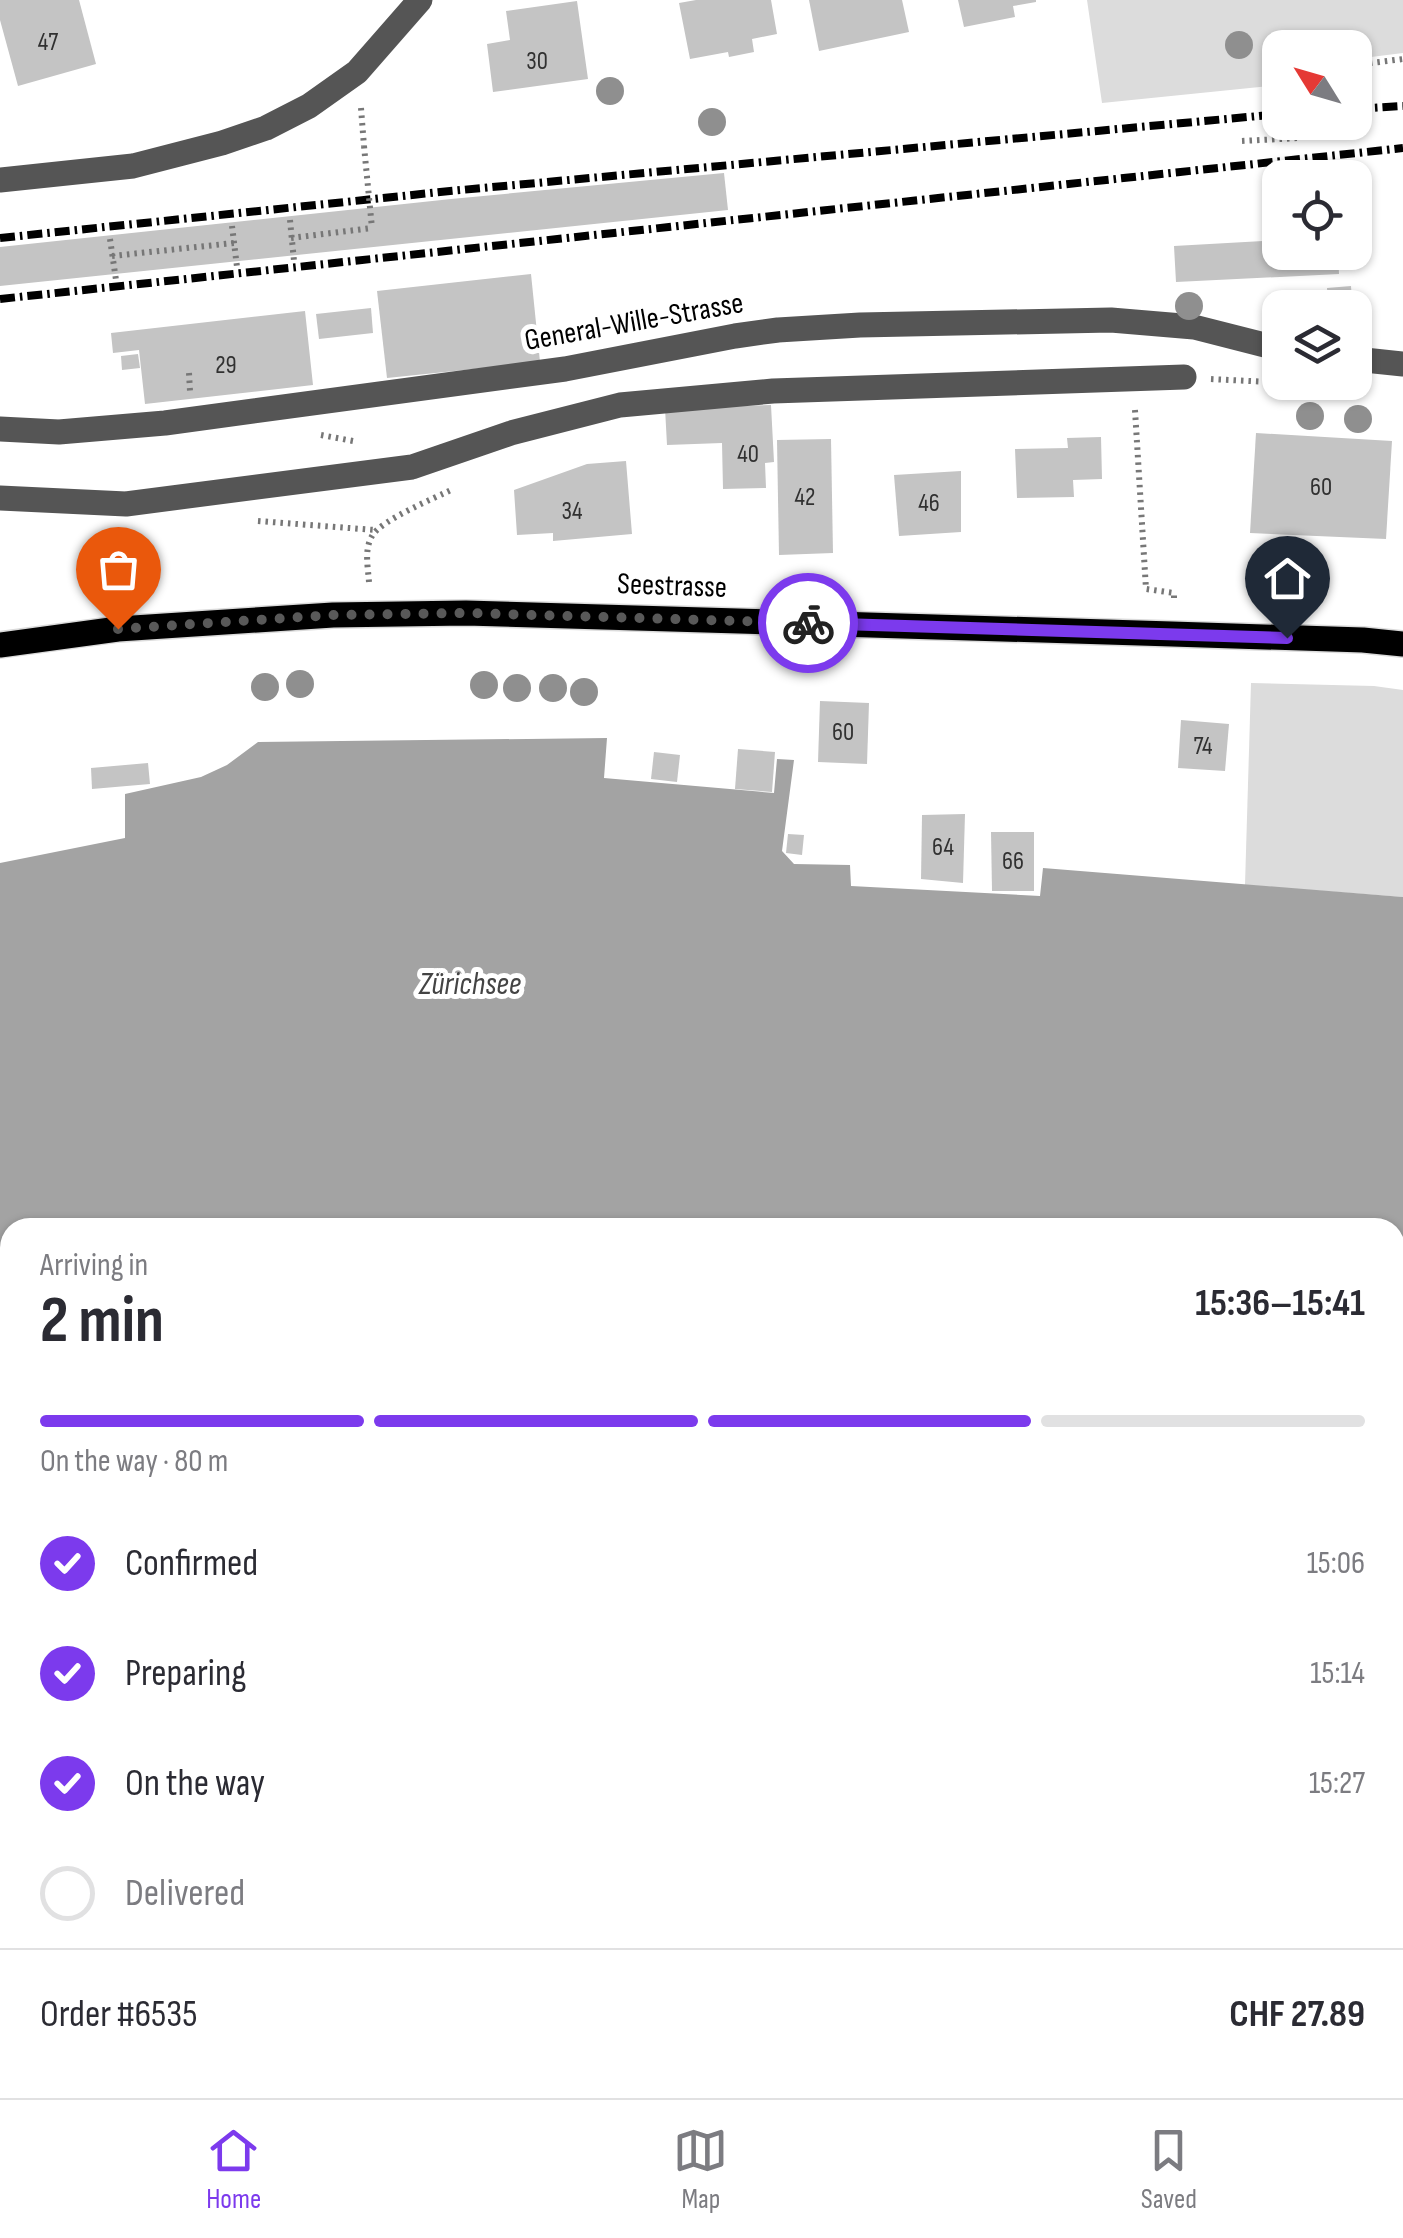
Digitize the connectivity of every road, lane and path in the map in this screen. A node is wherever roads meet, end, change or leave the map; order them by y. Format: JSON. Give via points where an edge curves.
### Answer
{"nodes":[{"id":1,"x":420,"y":0,"type":"edge"},
{"id":2,"x":1403,"y":58,"type":"edge"},
{"id":3,"x":1372,"y":63,"type":"edge"},
{"id":4,"x":360,"y":97,"type":"dead end"},
{"id":5,"x":1262,"y":140,"type":"edge"},
{"id":6,"x":1242,"y":141,"type":"dead end"},
{"id":7,"x":0,"y":180,"type":"edge"},
{"id":8,"x":290,"y":220,"type":"dead end"},
{"id":9,"x":232,"y":226,"type":"dead end"},
{"id":10,"x":291,"y":238,"type":"junction"},
{"id":11,"x":110,"y":239,"type":"dead end"},
{"id":12,"x":234,"y":242,"type":"junction"},
{"id":13,"x":112,"y":256,"type":"junction"},
{"id":14,"x":294,"y":261,"type":"dead end"},
{"id":15,"x":237,"y":267,"type":"dead end"},
{"id":16,"x":116,"y":280,"type":"dead end"},
{"id":17,"x":1262,"y":344,"type":"edge"},
{"id":18,"x":1372,"y":361,"type":"edge"},
{"id":19,"x":1403,"y":364,"type":"edge"},
{"id":20,"x":188,"y":373,"type":"dead end"},
{"id":21,"x":1184,"y":377,"type":"joint"},
{"id":22,"x":1133,"y":379,"type":"junction"},
{"id":23,"x":1262,"y":381,"type":"edge"},
{"id":24,"x":190,"y":392,"type":"dead end"},
{"id":25,"x":0,"y":428,"type":"edge"},
{"id":26,"x":462,"y":485,"type":"dead end"},
{"id":27,"x":216,"y":493,"type":"junction"},
{"id":28,"x":0,"y":498,"type":"edge"},
{"id":29,"x":376,"y":530,"type":"junction"},
{"id":30,"x":369,"y":582,"type":"dead end"},
{"id":31,"x":1174,"y":604,"type":"dead end"},
{"id":32,"x":1403,"y":644,"type":"edge"},
{"id":33,"x":0,"y":645,"type":"edge"}],
"edges":[{"from":1,"to":7,"type":"street","via":[[357,72],[266,128],[133,166]]},
{"from":2,"to":3,"type":"path"},
{"from":4,"to":10,"type":"path","bridge":true,"via":[[372,228]]},
{"from":5,"to":6,"type":"path"},
{"from":8,"to":10,"type":"path"},
{"from":9,"to":12,"type":"path"},
{"from":10,"to":14,"type":"path"},
{"from":11,"to":13,"type":"path"},
{"from":12,"to":13,"type":"path"},
{"from":12,"to":15,"type":"path"},
{"from":13,"to":16,"type":"path"},
{"from":17,"to":25,"type":"street","name":"General-Wille-Strasse","via":[[1194,327],[1111,320],[828,327],[224,416],[59,432]]},
{"from":18,"to":19,"type":"street"},
{"from":20,"to":24,"type":"path"},
{"from":21,"to":22,"type":"street"},
{"from":21,"to":23,"type":"path"},
{"from":22,"to":27,"type":"street","via":[[773,391],[620,406],[510,433],[412,468]]},
{"from":22,"to":31,"type":"path","via":[[1146,589],[1174,593]]},
{"from":26,"to":29,"type":"path"},
{"from":27,"to":28,"type":"street","via":[[126,504]]},
{"from":27,"to":29,"type":"path","via":[[258,521]]},
{"from":29,"to":30,"type":"path","via":[[366,556]]},
{"from":32,"to":33,"type":"main road","name":"Seestrasse","via":[[466,613],[118,629]]}]}
